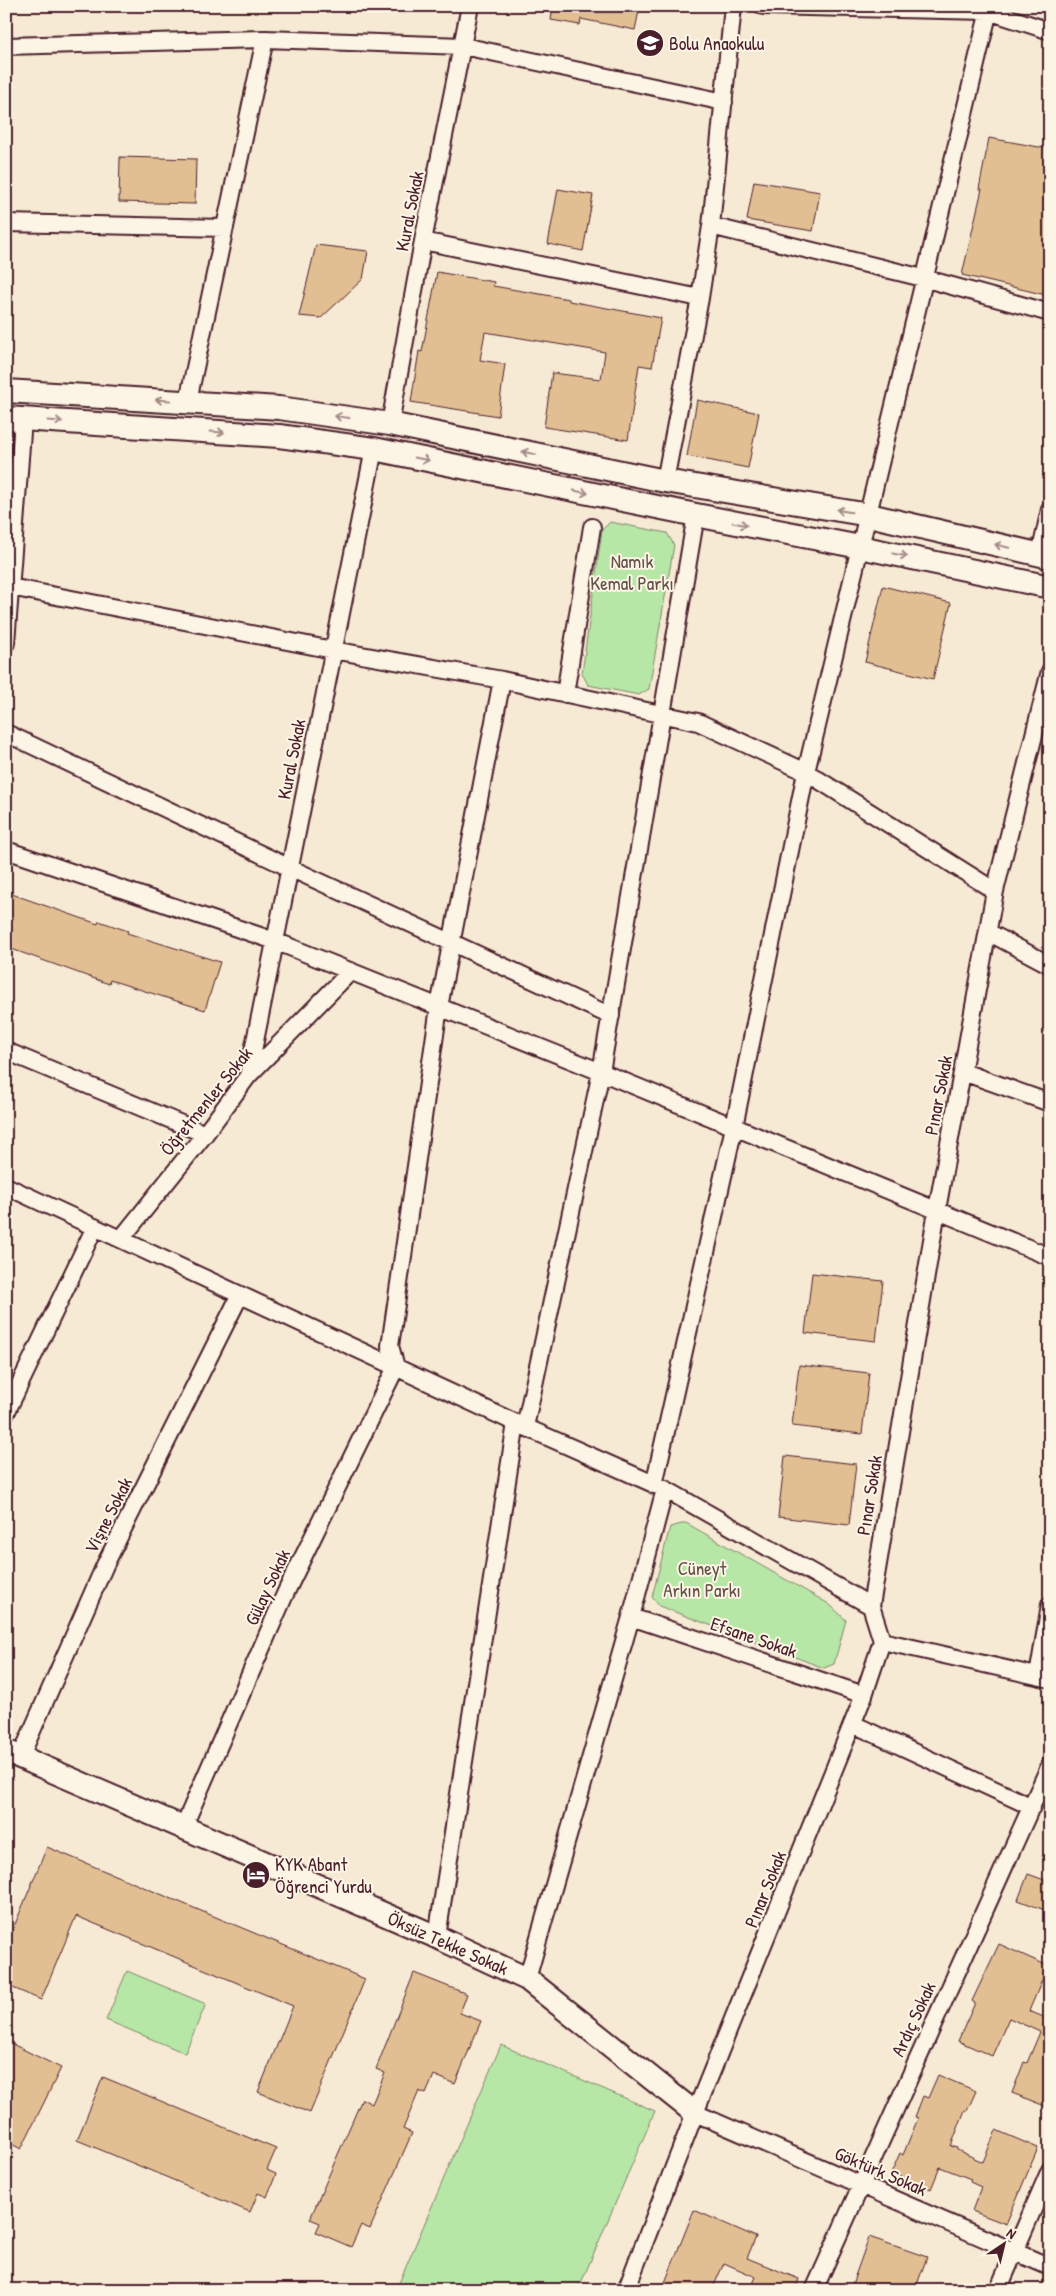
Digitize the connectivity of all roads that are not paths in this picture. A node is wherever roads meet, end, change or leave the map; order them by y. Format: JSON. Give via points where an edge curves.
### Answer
{"nodes":[{"id":1,"x":470,"y":6,"type":"edge"},
{"id":2,"x":733,"y":6,"type":"edge"},
{"id":3,"x":763,"y":6,"type":"edge"},
{"id":4,"x":989,"y":8,"type":"edge"},
{"id":5,"x":1050,"y":31,"type":"edge"},
{"id":6,"x":265,"y":39,"type":"junction"},
{"id":7,"x":6,"y":46,"type":"edge"},
{"id":8,"x":463,"y":46,"type":"junction"},
{"id":9,"x":724,"y":102,"type":"junction"},
{"id":10,"x":6,"y":224,"type":"edge"},
{"id":11,"x":711,"y":226,"type":"junction"},
{"id":12,"x":225,"y":228,"type":"junction"},
{"id":13,"x":423,"y":240,"type":"junction"},
{"id":14,"x":923,"y":278,"type":"junction"},
{"id":15,"x":700,"y":298,"type":"junction"},
{"id":16,"x":1050,"y":313,"type":"edge"},
{"id":17,"x":6,"y":391,"type":"edge"},
{"id":18,"x":188,"y":401,"type":"junction"},
{"id":19,"x":14,"y":419,"type":"edge"},
{"id":20,"x":390,"y":424,"type":"junction"},
{"id":21,"x":374,"y":449,"type":"junction"},
{"id":22,"x":666,"y":481,"type":"junction"},
{"id":23,"x":1050,"y":509,"type":"edge"},
{"id":24,"x":696,"y":515,"type":"junction"},
{"id":25,"x":869,"y":515,"type":"junction"},
{"id":26,"x":592,"y":527,"type":"dead end"},
{"id":27,"x":860,"y":547,"type":"junction"},
{"id":28,"x":1045,"y":556,"type":"edge"},
{"id":29,"x":10,"y":587,"type":"junction"},
{"id":30,"x":1050,"y":587,"type":"edge"},
{"id":31,"x":6,"y":643,"type":"edge"},
{"id":32,"x":334,"y":650,"type":"junction"},
{"id":33,"x":1050,"y":671,"type":"edge"},
{"id":34,"x":502,"y":680,"type":"junction"},
{"id":35,"x":565,"y":694,"type":"junction"},
{"id":36,"x":662,"y":714,"type":"junction"},
{"id":37,"x":6,"y":733,"type":"edge"},
{"id":38,"x":806,"y":772,"type":"junction"},
{"id":39,"x":6,"y":850,"type":"edge"},
{"id":40,"x":290,"y":868,"type":"junction"},
{"id":41,"x":995,"y":890,"type":"junction"},
{"id":42,"x":988,"y":932,"type":"junction"},
{"id":43,"x":275,"y":941,"type":"junction"},
{"id":44,"x":451,"y":942,"type":"junction"},
{"id":45,"x":1050,"y":965,"type":"edge"},
{"id":46,"x":350,"y":971,"type":"junction"},
{"id":47,"x":439,"y":1007,"type":"junction"},
{"id":48,"x":611,"y":1016,"type":"junction"},
{"id":49,"x":6,"y":1051,"type":"edge"},
{"id":50,"x":601,"y":1072,"type":"junction"},
{"id":51,"x":963,"y":1072,"type":"junction"},
{"id":52,"x":248,"y":1076,"type":"junction"},
{"id":53,"x":1050,"y":1103,"type":"edge"},
{"id":54,"x":734,"y":1127,"type":"junction"},
{"id":55,"x":206,"y":1134,"type":"junction"},
{"id":56,"x":6,"y":1186,"type":"edge"},
{"id":57,"x":937,"y":1210,"type":"junction"},
{"id":58,"x":95,"y":1227,"type":"junction"},
{"id":59,"x":121,"y":1239,"type":"junction"},
{"id":60,"x":1050,"y":1257,"type":"edge"},
{"id":61,"x":240,"y":1295,"type":"junction"},
{"id":62,"x":396,"y":1367,"type":"junction"},
{"id":63,"x":6,"y":1413,"type":"edge"},
{"id":64,"x":521,"y":1425,"type":"junction"},
{"id":65,"x":659,"y":1487,"type":"junction"},
{"id":66,"x":1050,"y":1605,"type":"edge"},
{"id":67,"x":871,"y":1606,"type":"junction"},
{"id":68,"x":631,"y":1617,"type":"junction"},
{"id":69,"x":882,"y":1641,"type":"junction"},
{"id":70,"x":1044,"y":1678,"type":"edge"},
{"id":71,"x":864,"y":1696,"type":"junction"},
{"id":72,"x":853,"y":1724,"type":"junction"},
{"id":73,"x":13,"y":1754,"type":"edge"},
{"id":74,"x":1050,"y":1765,"type":"edge"},
{"id":75,"x":1032,"y":1807,"type":"junction"},
{"id":76,"x":183,"y":1828,"type":"junction"},
{"id":77,"x":437,"y":1937,"type":"junction"},
{"id":78,"x":528,"y":1979,"type":"junction"},
{"id":79,"x":695,"y":2113,"type":"junction"},
{"id":80,"x":1050,"y":2170,"type":"edge"},
{"id":81,"x":860,"y":2183,"type":"junction"},
{"id":82,"x":1014,"y":2251,"type":"junction"},
{"id":83,"x":1050,"y":2267,"type":"edge"},
{"id":84,"x":626,"y":2290,"type":"edge"},
{"id":85,"x":814,"y":2290,"type":"edge"},
{"id":86,"x":998,"y":2290,"type":"edge"}],
"edges":[{"from":1,"to":8,"type":"street","name":"Kural Sokak"},
{"from":2,"to":9,"type":"street"},
{"from":3,"to":4,"type":"street"},
{"from":4,"to":5,"type":"street"},
{"from":4,"to":14,"type":"street"},
{"from":6,"to":7,"type":"street"},
{"from":6,"to":8,"type":"street"},
{"from":6,"to":12,"type":"street"},
{"from":8,"to":9,"type":"street"},
{"from":8,"to":13,"type":"street","name":"Kural Sokak"},
{"from":9,"to":11,"type":"street"},
{"from":10,"to":12,"type":"street"},
{"from":11,"to":14,"type":"street"},
{"from":11,"to":15,"type":"street"},
{"from":12,"to":18,"type":"street"},
{"from":13,"to":15,"type":"street"},
{"from":13,"to":20,"type":"street","name":"Kural Sokak"},
{"from":14,"to":16,"type":"street"},
{"from":14,"to":25,"type":"street"},
{"from":15,"to":22,"type":"street"},
{"from":18,"to":17,"type":"main road","one_way":true},
{"from":20,"to":18,"type":"main road","one_way":true,"via":[[279,408]]},
{"from":19,"to":21,"type":"main road","one_way":true,"via":[[279,436]]},
{"from":19,"to":29,"type":"street"},
{"from":22,"to":20,"type":"main road","one_way":true},
{"from":21,"to":24,"type":"main road","one_way":true},
{"from":21,"to":32,"type":"street","name":"Kural Sokak"},
{"from":25,"to":22,"type":"main road","one_way":true},
{"from":23,"to":28,"type":"street"},
{"from":24,"to":27,"type":"main road","one_way":true},
{"from":24,"to":36,"type":"street"},
{"from":25,"to":27,"type":"street"},
{"from":28,"to":25,"type":"main road","one_way":true},
{"from":26,"to":35,"type":"street"},
{"from":27,"to":30,"type":"main road","one_way":true},
{"from":27,"to":38,"type":"street"},
{"from":29,"to":31,"type":"street"},
{"from":29,"to":32,"type":"street"},
{"from":32,"to":34,"type":"street"},
{"from":32,"to":40,"type":"street","name":"Kural Sokak"},
{"from":33,"to":41,"type":"street","name":"Pınar Sokak"},
{"from":34,"to":35,"type":"street"},
{"from":34,"to":44,"type":"street"},
{"from":35,"to":36,"type":"street"},
{"from":36,"to":38,"type":"street","via":[[698,722]]},
{"from":36,"to":48,"type":"street"},
{"from":37,"to":40,"type":"street"},
{"from":38,"to":41,"type":"street"},
{"from":38,"to":54,"type":"street"},
{"from":39,"to":43,"type":"street"},
{"from":40,"to":43,"type":"street","name":"Kural Sokak"},
{"from":40,"to":44,"type":"street"},
{"from":41,"to":42,"type":"street","name":"Pınar Sokak"},
{"from":42,"to":45,"type":"street"},
{"from":42,"to":51,"type":"street","name":"Pınar Sokak"},
{"from":43,"to":46,"type":"street"},
{"from":43,"to":52,"type":"street","name":"Kural Sokak"},
{"from":44,"to":47,"type":"street"},
{"from":44,"to":48,"type":"street"},
{"from":46,"to":47,"type":"street"},
{"from":46,"to":52,"type":"street","name":"Öğretmenler Sokak"},
{"from":47,"to":50,"type":"street"},
{"from":47,"to":62,"type":"street","via":[[390,1346]]},
{"from":48,"to":50,"type":"street"},
{"from":49,"to":55,"type":"street"},
{"from":50,"to":54,"type":"street"},
{"from":50,"to":64,"type":"street"},
{"from":51,"to":53,"type":"street"},
{"from":51,"to":57,"type":"street","name":"Pınar Sokak"},
{"from":52,"to":55,"type":"street","name":"Öğretmenler Sokak"},
{"from":54,"to":57,"type":"street"},
{"from":54,"to":65,"type":"street"},
{"from":55,"to":59,"type":"street","name":"Öğretmenler Sokak"},
{"from":56,"to":58,"type":"street"},
{"from":57,"to":60,"type":"street"},
{"from":57,"to":67,"type":"street","name":"Pınar Sokak"},
{"from":58,"to":59,"type":"street"},
{"from":58,"to":63,"type":"street"},
{"from":59,"to":61,"type":"street"},
{"from":61,"to":62,"type":"street"},
{"from":61,"to":73,"type":"street","name":"Vişne Sokak"},
{"from":62,"to":64,"type":"street"},
{"from":62,"to":76,"type":"street","name":"Gülay Sokak","via":[[286,1592]]},
{"from":64,"to":65,"type":"street"},
{"from":64,"to":77,"type":"street"},
{"from":65,"to":67,"type":"street"},
{"from":65,"to":68,"type":"street"},
{"from":66,"to":70,"type":"street"},
{"from":67,"to":69,"type":"street","name":"Pınar Sokak"},
{"from":68,"to":71,"type":"street","name":"Efsane Sokak"},
{"from":68,"to":78,"type":"street"},
{"from":69,"to":70,"type":"street"},
{"from":69,"to":71,"type":"street","name":"Pınar Sokak"},
{"from":71,"to":72,"type":"street","name":"Pınar Sokak"},
{"from":72,"to":75,"type":"street"},
{"from":72,"to":79,"type":"street","name":"Pınar Sokak"},
{"from":73,"to":76,"type":"main road","name":"Öksüz Tekke Sokak"},
{"from":74,"to":75,"type":"street","name":"Ardıç Sokak"},
{"from":75,"to":81,"type":"street","name":"Ardıç Sokak"},
{"from":76,"to":77,"type":"main road","name":"Öksüz Tekke Sokak"},
{"from":77,"to":78,"type":"main road","name":"Öksüz Tekke Sokak"},
{"from":78,"to":79,"type":"main road","name":"Öksüz Tekke Sokak"},
{"from":79,"to":81,"type":"street","name":"Göktürk Sokak"},
{"from":79,"to":84,"type":"street","name":"Pınar Sokak"},
{"from":80,"to":82,"type":"street"},
{"from":81,"to":82,"type":"street","name":"Göktürk Sokak"},
{"from":81,"to":85,"type":"street","name":"Ardıç Sokak"},
{"from":82,"to":83,"type":"street","name":"Göktürk Sokak"},
{"from":82,"to":86,"type":"street"}]}
